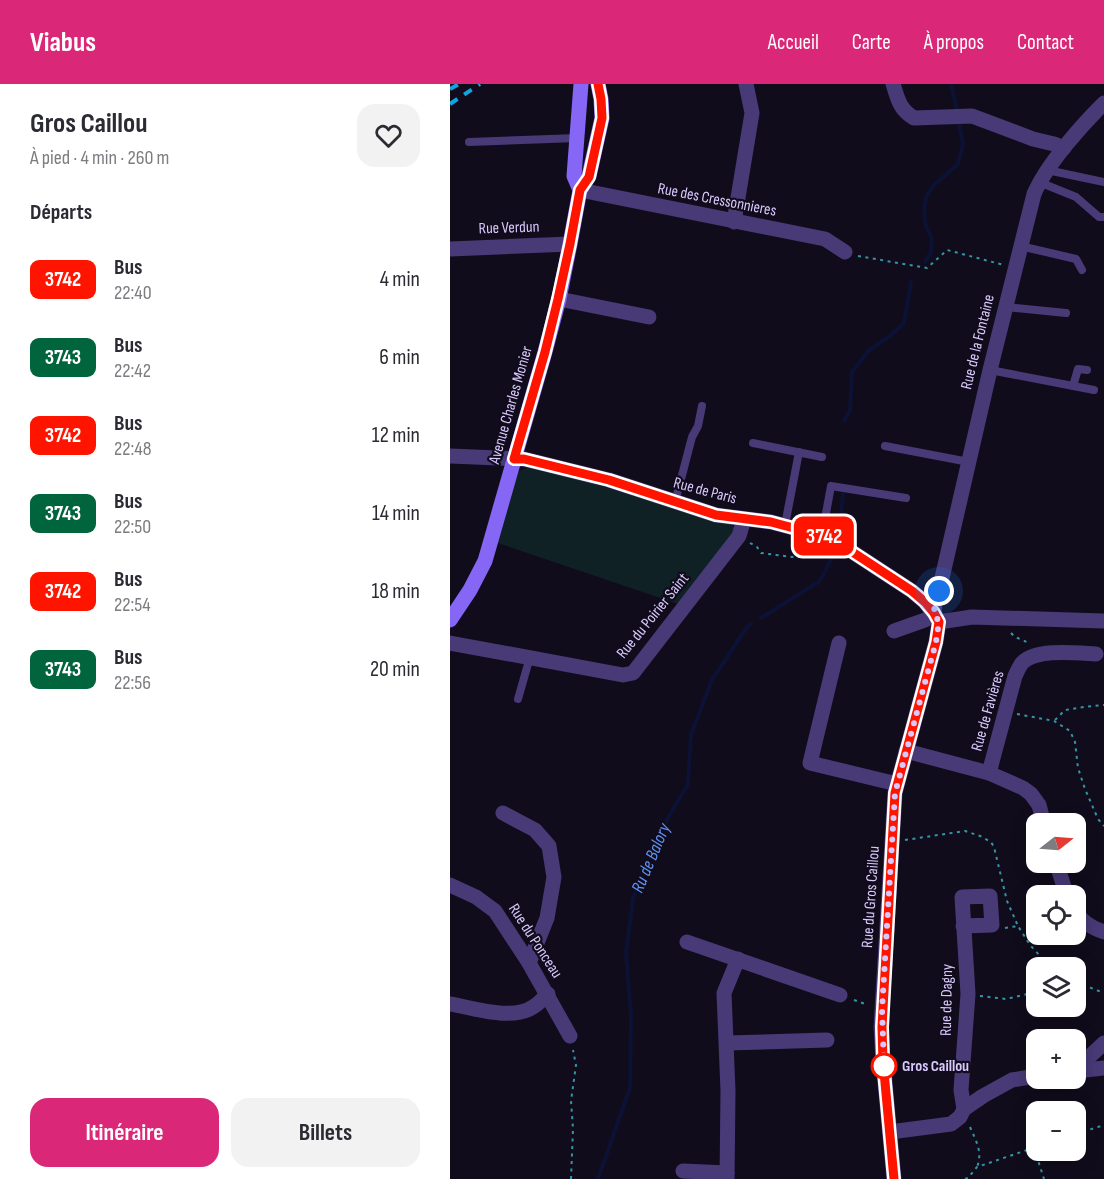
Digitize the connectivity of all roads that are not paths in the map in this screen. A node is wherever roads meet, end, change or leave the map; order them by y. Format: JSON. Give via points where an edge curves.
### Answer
{"nodes":[{"id":1,"x":581,"y":84,"type":"edge"},
{"id":2,"x":598,"y":84,"type":"edge"},
{"id":3,"x":746,"y":84,"type":"edge"},
{"id":4,"x":893,"y":84,"type":"edge"},
{"id":5,"x":1104,"y":103,"type":"edge"},
{"id":6,"x":577,"y":138,"type":"junction"},
{"id":7,"x":469,"y":142,"type":"dead end"},
{"id":8,"x":1064,"y":148,"type":"junction"},
{"id":9,"x":1043,"y":176,"type":"junction"},
{"id":10,"x":1104,"y":182,"type":"edge"},
{"id":11,"x":580,"y":190,"type":"junction"},
{"id":12,"x":1104,"y":217,"type":"edge"},
{"id":13,"x":734,"y":222,"type":"junction"},
{"id":14,"x":570,"y":244,"type":"junction"},
{"id":15,"x":1020,"y":246,"type":"junction"},
{"id":16,"x":450,"y":249,"type":"edge"},
{"id":17,"x":844,"y":252,"type":"road end"},
{"id":18,"x":1082,"y":270,"type":"dead end"},
{"id":19,"x":558,"y":299,"type":"junction"},
{"id":20,"x":1005,"y":307,"type":"junction"},
{"id":21,"x":1066,"y":313,"type":"dead end"},
{"id":22,"x":649,"y":317,"type":"dead end"},
{"id":23,"x":990,"y":370,"type":"junction"},
{"id":24,"x":1087,"y":370,"type":"dead end"},
{"id":25,"x":1073,"y":386,"type":"junction"},
{"id":26,"x":1094,"y":390,"type":"dead end"},
{"id":27,"x":702,"y":405,"type":"dead end"},
{"id":28,"x":753,"y":443,"type":"dead end"},
{"id":29,"x":885,"y":446,"type":"dead end"},
{"id":30,"x":799,"y":452,"type":"junction"},
{"id":31,"x":450,"y":456,"type":"edge"},
{"id":32,"x":822,"y":457,"type":"dead end"},
{"id":33,"x":514,"y":459,"type":"junction"},
{"id":34,"x":969,"y":462,"type":"junction"},
{"id":35,"x":906,"y":498,"type":"dead end"},
{"id":36,"x":674,"y":502,"type":"junction"},
{"id":37,"x":744,"y":519,"type":"junction"},
{"id":38,"x":785,"y":525,"type":"junction"},
{"id":39,"x":822,"y":535,"type":"junction"},
{"id":40,"x":933,"y":618,"type":"junction"},
{"id":41,"x":450,"y":620,"type":"edge"},
{"id":42,"x":1104,"y":621,"type":"edge"},
{"id":43,"x":894,"y":631,"type":"dead end"},
{"id":44,"x":450,"y":643,"type":"edge"},
{"id":45,"x":839,"y":643,"type":"dead end"},
{"id":46,"x":1096,"y":654,"type":"dead end"},
{"id":47,"x":530,"y":657,"type":"junction"},
{"id":48,"x":518,"y":699,"type":"dead end"},
{"id":49,"x":906,"y":751,"type":"junction"},
{"id":50,"x":989,"y":773,"type":"junction"},
{"id":51,"x":897,"y":784,"type":"junction"},
{"id":52,"x":503,"y":813,"type":"dead end"},
{"id":53,"x":1041,"y":813,"type":"edge"},
{"id":54,"x":450,"y":885,"type":"edge"},
{"id":55,"x":1086,"y":923,"type":"edge"},
{"id":56,"x":963,"y":926,"type":"junction"},
{"id":57,"x":1104,"y":932,"type":"edge"},
{"id":58,"x":687,"y":942,"type":"dead end"},
{"id":59,"x":738,"y":959,"type":"junction"},
{"id":60,"x":529,"y":963,"type":"junction"},
{"id":61,"x":548,"y":994,"type":"junction"},
{"id":62,"x":840,"y":995,"type":"dead end"},
{"id":63,"x":450,"y":1004,"type":"edge"},
{"id":64,"x":570,"y":1036,"type":"road end"},
{"id":65,"x":827,"y":1040,"type":"dead end"},
{"id":66,"x":727,"y":1043,"type":"junction"},
{"id":67,"x":1104,"y":1043,"type":"edge"},
{"id":68,"x":1086,"y":1060,"type":"edge"},
{"id":69,"x":1104,"y":1068,"type":"edge"},
{"id":70,"x":1086,"y":1070,"type":"edge"},
{"id":71,"x":1026,"y":1078,"type":"edge"},
{"id":72,"x":964,"y":1109,"type":"junction"},
{"id":73,"x":890,"y":1132,"type":"junction"},
{"id":74,"x":683,"y":1171,"type":"dead end"},
{"id":75,"x":727,"y":1176,"type":"edge"},
{"id":76,"x":894,"y":1179,"type":"edge"}],
"edges":[{"from":1,"to":6,"type":"street","name":"Avenue Charles Monier"},
{"from":2,"to":11,"type":"street","name":"Avenue Charles Monier","via":[[602,118],[589,177]]},
{"from":3,"to":13,"type":"street","via":[[752,113]]},
{"from":4,"to":8,"type":"street","via":[[905,113],[914,118],[972,116]]},
{"from":5,"to":8,"type":"street","name":"Rue de la Fontaine"},
{"from":6,"to":7,"type":"lane"},
{"from":6,"to":11,"type":"street","name":"Avenue Charles Monier","via":[[574,176]]},
{"from":8,"to":9,"type":"street","name":"Rue de la Fontaine"},
{"from":9,"to":10,"type":"lane"},
{"from":9,"to":12,"type":"lane"},
{"from":9,"to":15,"type":"street","name":"Rue de la Fontaine"},
{"from":11,"to":13,"type":"street","name":"Rue des Cressonnieres"},
{"from":11,"to":14,"type":"street","name":"Avenue Charles Monier"},
{"from":13,"to":17,"type":"street","name":"Rue des Cressonnieres","via":[[825,239]]},
{"from":14,"to":16,"type":"street","name":"Rue Verdun"},
{"from":14,"to":19,"type":"street","name":"Avenue Charles Monier"},
{"from":15,"to":18,"type":"lane","via":[[1076,259]]},
{"from":15,"to":20,"type":"street","name":"Rue de la Fontaine"},
{"from":19,"to":22,"type":"street"},
{"from":19,"to":33,"type":"street","name":"Avenue Charles Monier"},
{"from":20,"to":21,"type":"lane"},
{"from":20,"to":23,"type":"street","name":"Rue de la Fontaine"},
{"from":23,"to":25,"type":"lane"},
{"from":23,"to":34,"type":"street","name":"Rue de la Fontaine"},
{"from":24,"to":25,"type":"lane","via":[[1078,369]]},
{"from":25,"to":26,"type":"lane"},
{"from":27,"to":36,"type":"lane"},
{"from":28,"to":30,"type":"lane"},
{"from":29,"to":34,"type":"lane"},
{"from":30,"to":32,"type":"lane"},
{"from":30,"to":38,"type":"lane"},
{"from":31,"to":33,"type":"street","name":"Rue de Paris"},
{"from":33,"to":36,"type":"street","name":"Rue de Paris","via":[[609,480]]},
{"from":33,"to":41,"type":"street","name":"Avenue Charles Monier","via":[[485,561]]},
{"from":34,"to":40,"type":"street","name":"Rue de la Fontaine"},
{"from":35,"to":39,"type":"lane","via":[[831,486]]},
{"from":36,"to":37,"type":"street","name":"Rue de Paris"},
{"from":37,"to":38,"type":"street","name":"Rue de Paris"},
{"from":37,"to":47,"type":"street","name":"Rue du Poirier Saint","via":[[740,536],[633,673],[623,675]]},
{"from":38,"to":39,"type":"street","name":"Rue de Paris"},
{"from":39,"to":40,"type":"street","name":"Rue de Paris","via":[[912,591]]},
{"from":40,"to":42,"type":"street"},
{"from":40,"to":43,"type":"street"},
{"from":40,"to":49,"type":"street","name":"Rue du Gros Caillou","via":[[936,642]]},
{"from":44,"to":47,"type":"street","name":"Rue du Poirier Saint"},
{"from":45,"to":51,"type":"street","via":[[810,762]]},
{"from":46,"to":50,"type":"street","name":"Rue de Favières","via":[[1048,653],[1022,663]]},
{"from":47,"to":48,"type":"lane"},
{"from":49,"to":50,"type":"street"},
{"from":49,"to":51,"type":"street","name":"Rue du Gros Caillou"},
{"from":50,"to":53,"type":"street","via":[[1031,794]]},
{"from":51,"to":73,"type":"street","name":"Rue du Gros Caillou","via":[[882,1010]]},
{"from":52,"to":60,"type":"street","via":[[535,830],[549,846],[554,877],[546,918]]},
{"from":54,"to":60,"type":"street","name":"Rue du Ponceau","via":[[495,911]]},
{"from":55,"to":57,"type":"street"},
{"from":56,"to":56,"type":"street","name":"Rue de Dagny","via":[[962,897],[990,896],[992,925]]},
{"from":56,"to":72,"type":"street","name":"Rue de Dagny","via":[[969,994],[961,1090]]},
{"from":58,"to":59,"type":"street"},
{"from":59,"to":62,"type":"street"},
{"from":59,"to":66,"type":"street","via":[[724,993]]},
{"from":60,"to":61,"type":"street","name":"Rue du Ponceau"},
{"from":61,"to":63,"type":"street","via":[[533,1008],[506,1014]]},
{"from":61,"to":64,"type":"street","name":"Rue du Ponceau"},
{"from":65,"to":66,"type":"street"},
{"from":66,"to":75,"type":"street"},
{"from":67,"to":68,"type":"street"},
{"from":69,"to":70,"type":"street"},
{"from":71,"to":72,"type":"street","via":[[1012,1080]]},
{"from":72,"to":73,"type":"street","via":[[951,1124]]},
{"from":73,"to":76,"type":"street","name":"Rue du Gros Caillou"},
{"from":74,"to":75,"type":"street"}]}
